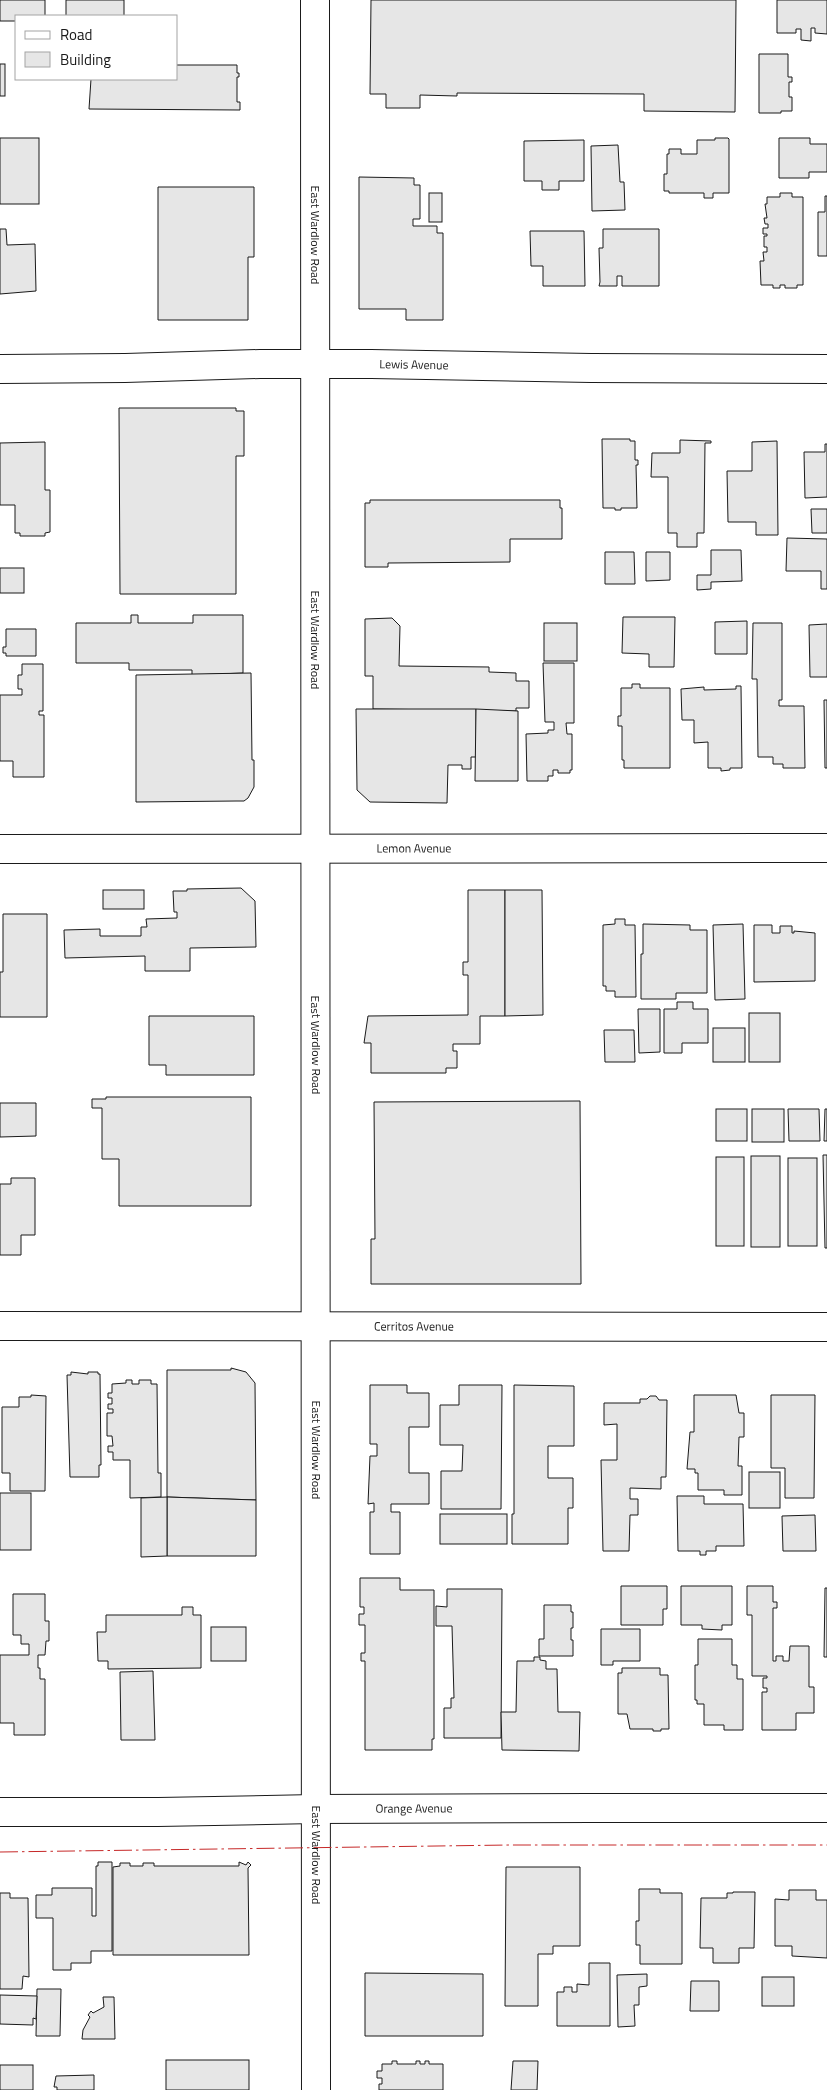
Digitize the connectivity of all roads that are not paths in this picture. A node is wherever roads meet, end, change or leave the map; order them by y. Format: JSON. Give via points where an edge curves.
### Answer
{"nodes":[{"id":1,"x":315,"y":0,"type":"edge"},
{"id":2,"x":314,"y":364,"type":"junction"},
{"id":3,"x":0,"y":369,"type":"edge"},
{"id":4,"x":827,"y":369,"type":"edge"},
{"id":5,"x":315,"y":847,"type":"junction"},
{"id":6,"x":827,"y":848,"type":"edge"},
{"id":7,"x":0,"y":849,"type":"edge"},
{"id":8,"x":0,"y":1326,"type":"edge"},
{"id":9,"x":317,"y":1326,"type":"junction"},
{"id":10,"x":827,"y":1327,"type":"edge"},
{"id":11,"x":827,"y":1808,"type":"edge"},
{"id":12,"x":315,"y":1809,"type":"junction"},
{"id":13,"x":0,"y":1812,"type":"edge"},
{"id":14,"x":316,"y":2090,"type":"edge"}],
"edges":[{"from":1,"to":2,"type":"street","name":"East Wardlow Road"},
{"from":2,"to":3,"type":"street","name":"Lewis Avenue"},
{"from":2,"to":4,"type":"street","name":"Lewis Avenue"},
{"from":2,"to":5,"type":"street","name":"East Wardlow Road"},
{"from":5,"to":6,"type":"street","name":"Lemon Avenue"},
{"from":5,"to":7,"type":"street","name":"Lemon Avenue"},
{"from":5,"to":9,"type":"street","name":"East Wardlow Road"},
{"from":8,"to":9,"type":"street","name":"Cerritos Avenue"},
{"from":9,"to":10,"type":"street","name":"Cerritos Avenue"},
{"from":9,"to":12,"type":"street","name":"East Wardlow Road"},
{"from":11,"to":12,"type":"street","name":"Orange Avenue"},
{"from":12,"to":13,"type":"street","name":"Orange Avenue"},
{"from":12,"to":14,"type":"street","name":"East Wardlow Road"}]}
